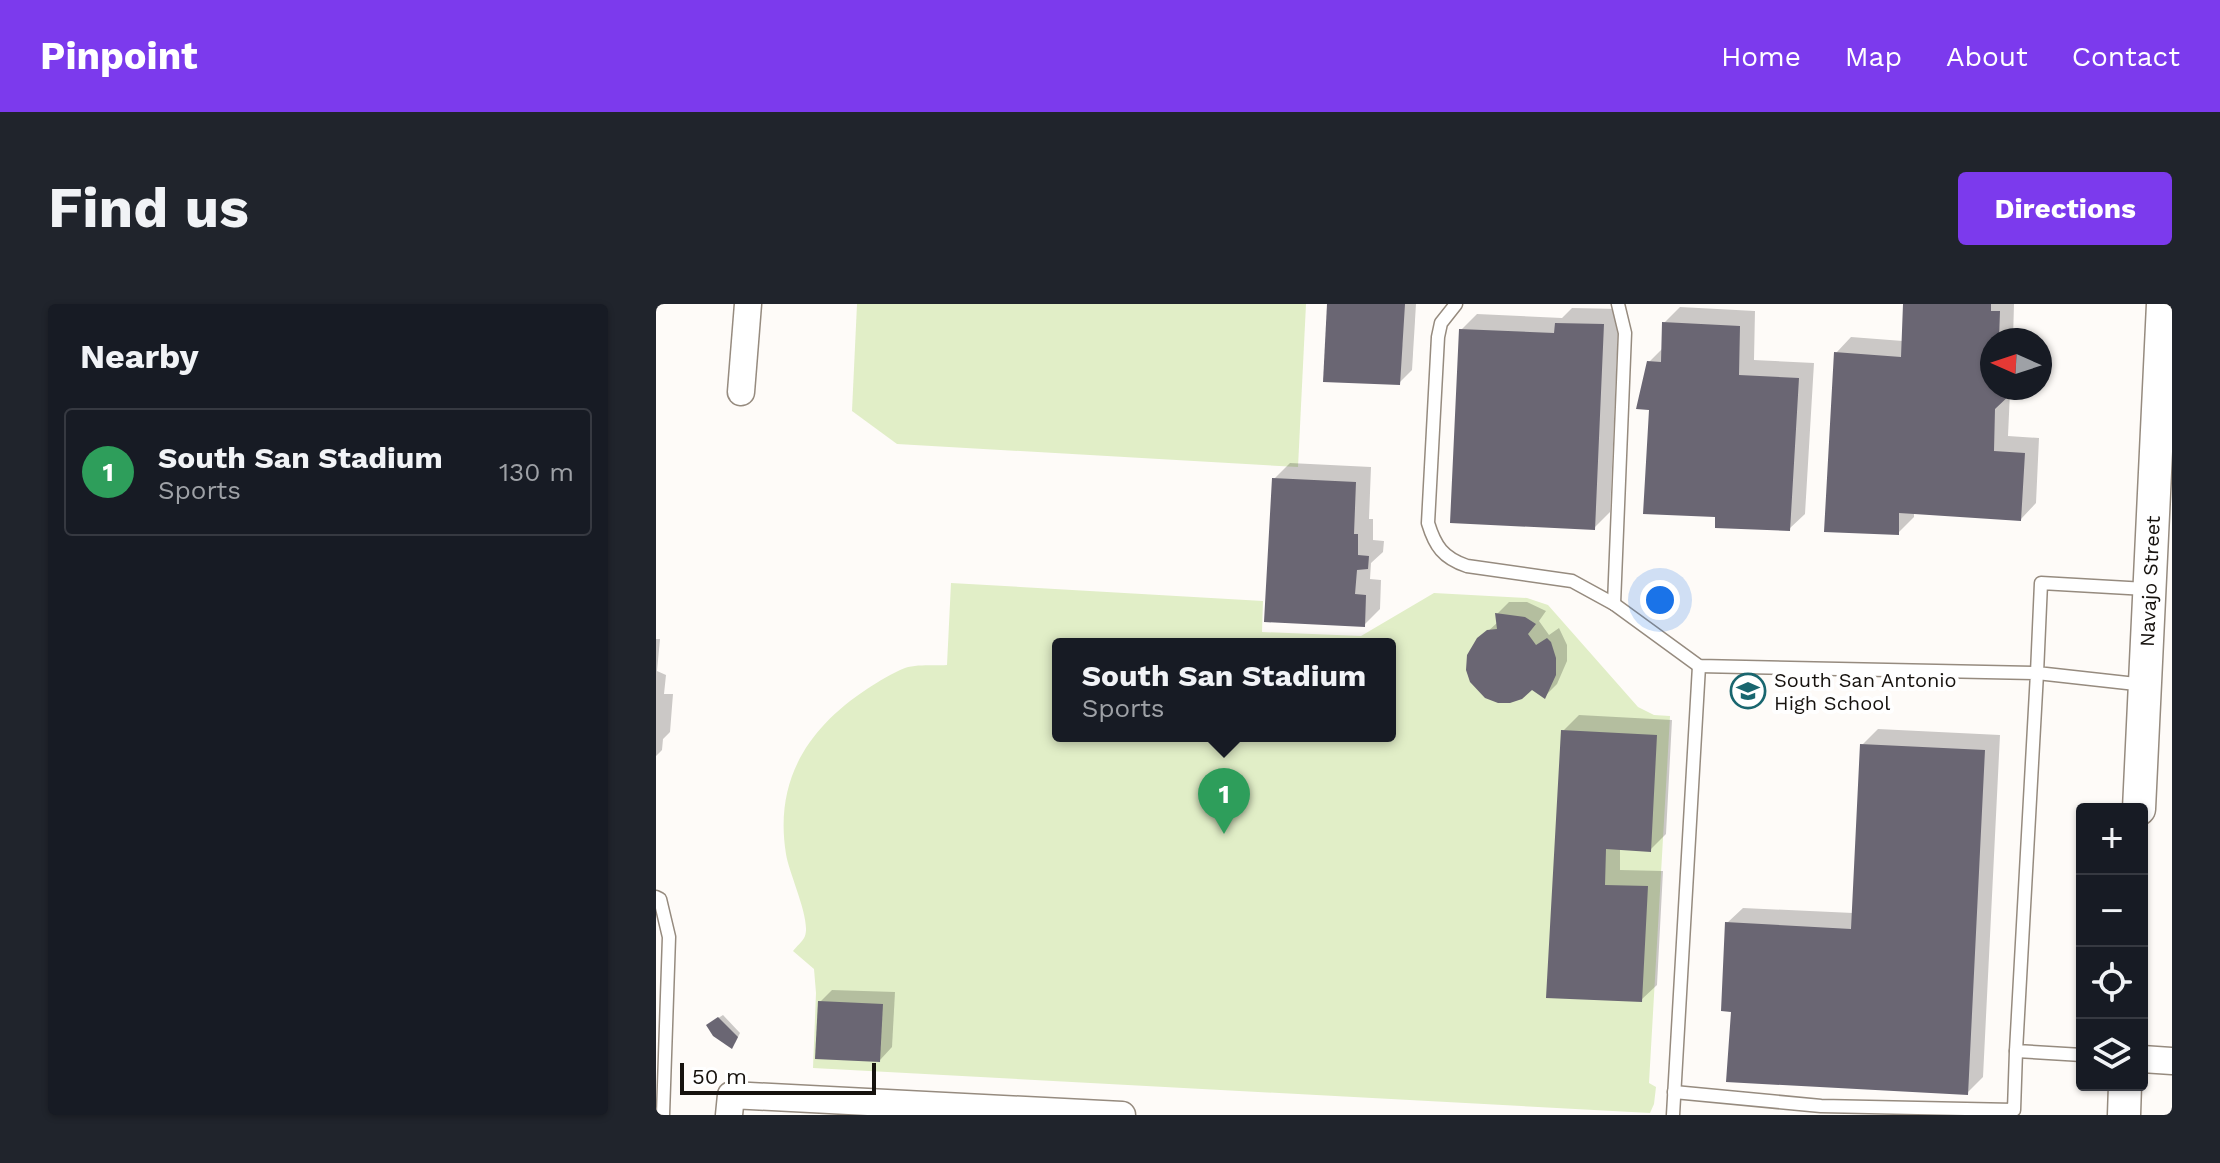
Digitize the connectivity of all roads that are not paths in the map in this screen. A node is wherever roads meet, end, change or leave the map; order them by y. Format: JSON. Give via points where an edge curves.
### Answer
{"nodes":[{"id":1,"x":748,"y":304,"type":"edge"},
{"id":2,"x":1456,"y":304,"type":"edge"},
{"id":3,"x":1618,"y":304,"type":"edge"},
{"id":4,"x":2166,"y":313,"type":"edge"},
{"id":5,"x":741,"y":392,"type":"dead end"},
{"id":6,"x":2149,"y":589,"type":"junction"},
{"id":7,"x":1614,"y":604,"type":"junction"},
{"id":8,"x":1699,"y":666,"type":"junction"},
{"id":9,"x":2037,"y":673,"type":"junction"},
{"id":10,"x":2145,"y":685,"type":"junction"},
{"id":11,"x":2139,"y":803,"type":"edge"},
{"id":12,"x":656,"y":897,"type":"edge"},
{"id":13,"x":2016,"y":1051,"type":"junction"},
{"id":14,"x":2076,"y":1055,"type":"edge"},
{"id":15,"x":2148,"y":1059,"type":"edge"},
{"id":16,"x":2172,"y":1061,"type":"edge"},
{"id":17,"x":2125,"y":1091,"type":"edge"},
{"id":18,"x":1674,"y":1092,"type":"junction"},
{"id":19,"x":730,"y":1105,"type":"edge"},
{"id":20,"x":663,"y":1115,"type":"edge"},
{"id":21,"x":1122,"y":1115,"type":"edge"},
{"id":22,"x":1673,"y":1115,"type":"edge"},
{"id":23,"x":2124,"y":1115,"type":"edge"}],
"edges":[{"from":1,"to":5,"type":"street"},
{"from":2,"to":7,"type":"lane","via":[[1441,323],[1438,337],[1428,523],[1435,546],[1467,566],[1572,581]]},
{"from":3,"to":7,"type":"lane","via":[[1625,333]]},
{"from":4,"to":6,"type":"street","name":"Navajo Street"},
{"from":6,"to":9,"type":"lane","via":[[2041,583]]},
{"from":6,"to":10,"type":"street","name":"Navajo Street"},
{"from":7,"to":8,"type":"lane"},
{"from":8,"to":9,"type":"lane"},
{"from":8,"to":18,"type":"lane"},
{"from":9,"to":10,"type":"lane"},
{"from":9,"to":13,"type":"lane"},
{"from":10,"to":11,"type":"street","name":"Navajo Street"},
{"from":12,"to":20,"type":"lane","via":[[669,937]]},
{"from":13,"to":14,"type":"lane"},
{"from":13,"to":18,"type":"lane","via":[[2014,1110],[1821,1106]]},
{"from":15,"to":16,"type":"street"},
{"from":17,"to":23,"type":"street"},
{"from":18,"to":22,"type":"lane"},
{"from":19,"to":21,"type":"street"}]}
